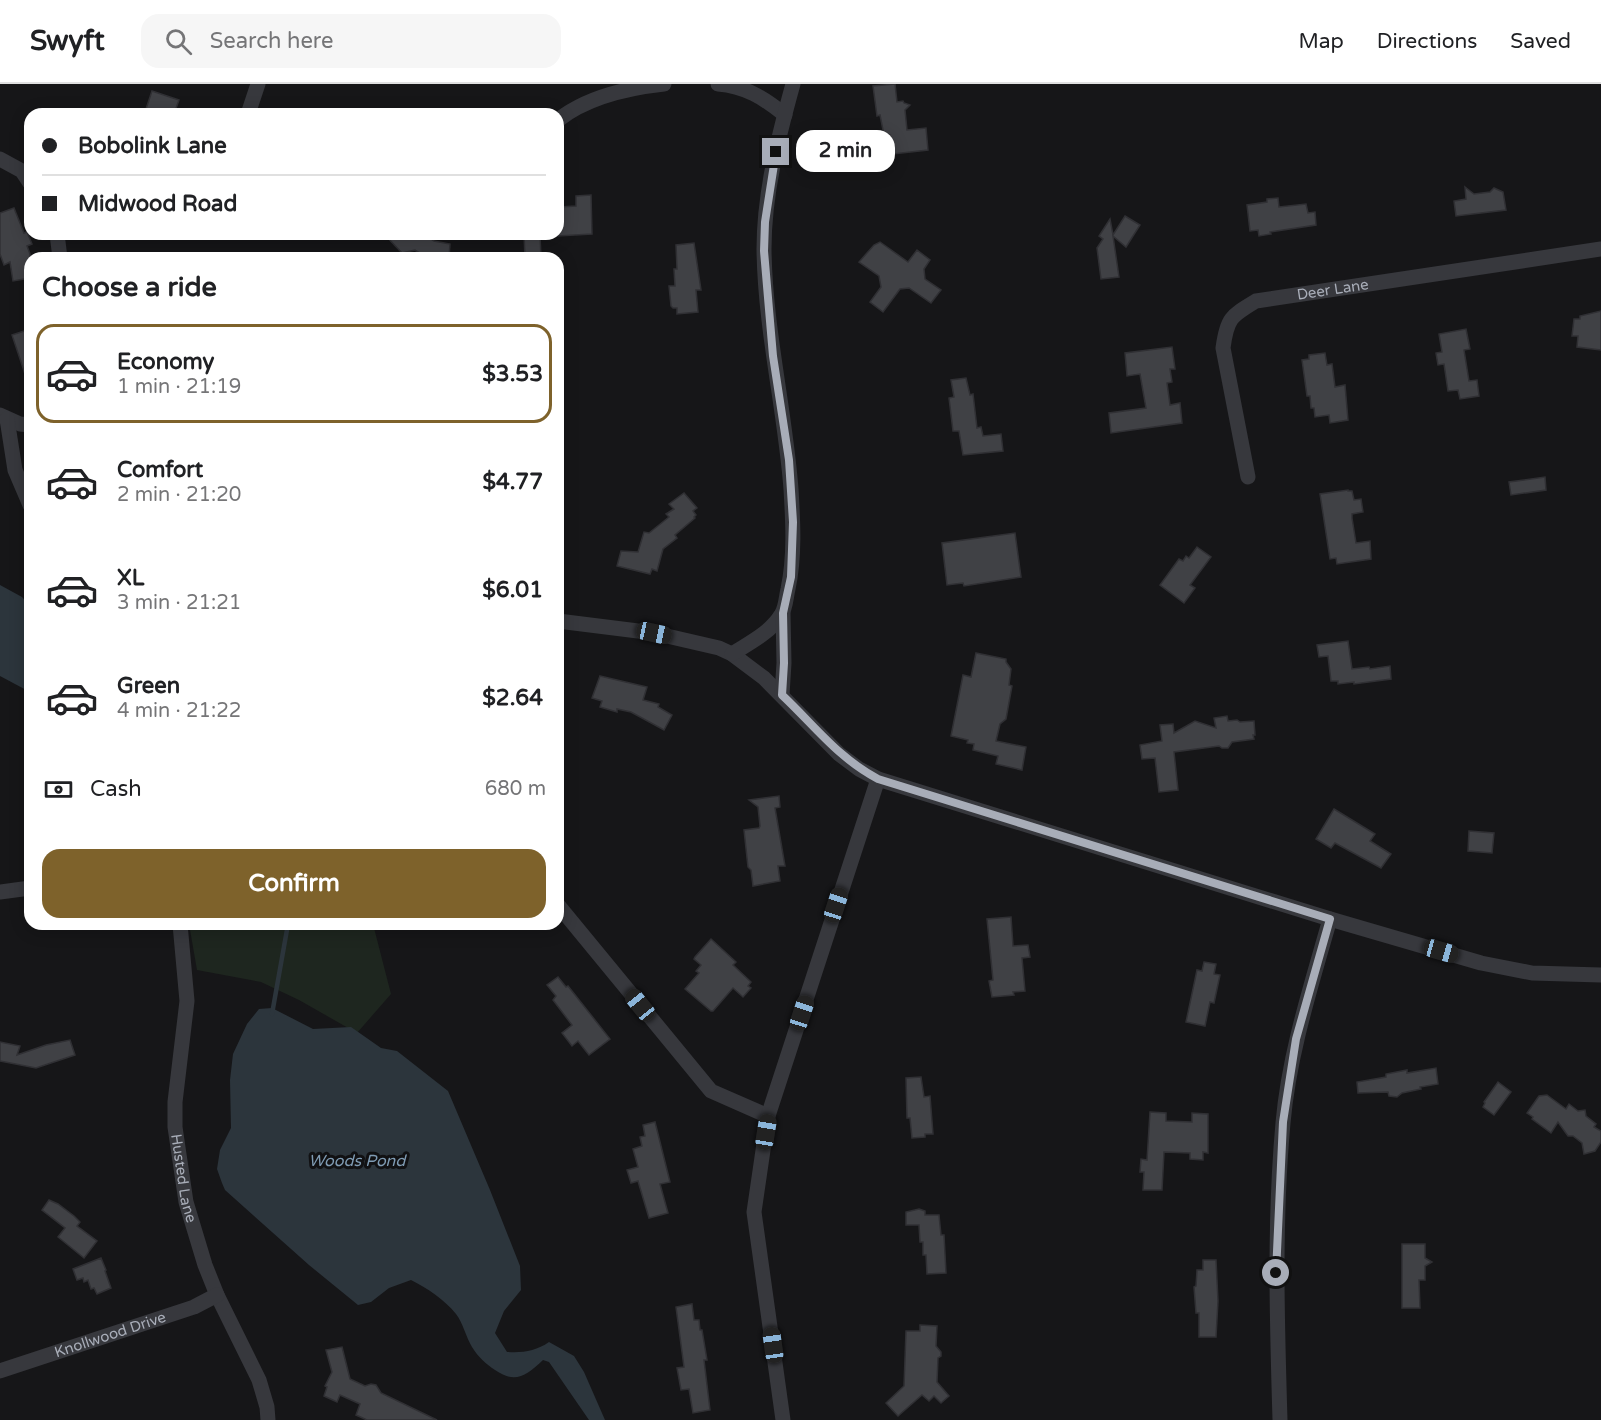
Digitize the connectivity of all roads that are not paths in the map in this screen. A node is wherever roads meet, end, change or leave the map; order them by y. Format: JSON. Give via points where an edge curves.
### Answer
{"nodes":[{"id":1,"x":258,"y":84,"type":"edge"},
{"id":2,"x":664,"y":84,"type":"edge"},
{"id":3,"x":718,"y":84,"type":"edge"},
{"id":4,"x":793,"y":84,"type":"edge"},
{"id":5,"x":250,"y":108,"type":"edge"},
{"id":6,"x":564,"y":115,"type":"edge"},
{"id":7,"x":784,"y":115,"type":"junction"},
{"id":8,"x":0,"y":159,"type":"edge"},
{"id":9,"x":24,"y":174,"type":"edge"},
{"id":10,"x":1601,"y":249,"type":"edge"},
{"id":11,"x":4,"y":417,"type":"edge"},
{"id":12,"x":24,"y":423,"type":"edge"},
{"id":13,"x":1248,"y":477,"type":"dead end"},
{"id":14,"x":24,"y":494,"type":"edge"},
{"id":15,"x":783,"y":613,"type":"junction"},
{"id":16,"x":564,"y":622,"type":"edge"},
{"id":17,"x":732,"y":654,"type":"junction"},
{"id":18,"x":782,"y":695,"type":"junction"},
{"id":19,"x":878,"y":779,"type":"junction"},
{"id":20,"x":24,"y":889,"type":"edge"},
{"id":21,"x":0,"y":892,"type":"edge"},
{"id":22,"x":564,"y":912,"type":"edge"},
{"id":23,"x":1330,"y":919,"type":"junction"},
{"id":24,"x":181,"y":930,"type":"edge"},
{"id":25,"x":1601,"y":975,"type":"edge"},
{"id":26,"x":768,"y":1116,"type":"junction"},
{"id":27,"x":217,"y":1295,"type":"junction"},
{"id":28,"x":0,"y":1371,"type":"edge"},
{"id":29,"x":268,"y":1420,"type":"edge"},
{"id":30,"x":783,"y":1420,"type":"edge"},
{"id":31,"x":1280,"y":1420,"type":"edge"}],
"edges":[{"from":1,"to":5,"type":"street"},
{"from":2,"to":6,"type":"street","via":[[592,100]]},
{"from":3,"to":7,"type":"street","via":[[762,96]]},
{"from":4,"to":7,"type":"street"},
{"from":7,"to":15,"type":"street","via":[[765,222],[764,251],[793,522],[791,577]]},
{"from":8,"to":9,"type":"street"},
{"from":10,"to":13,"type":"street","name":"Deer Lane","via":[[1256,301],[1234,314],[1223,348]]},
{"from":11,"to":12,"type":"street"},
{"from":11,"to":14,"type":"street"},
{"from":15,"to":17,"type":"street","via":[[771,628]]},
{"from":15,"to":18,"type":"street"},
{"from":16,"to":17,"type":"street","via":[[654,633]]},
{"from":17,"to":18,"type":"street"},
{"from":18,"to":19,"type":"street","via":[[839,754]]},
{"from":19,"to":23,"type":"street"},
{"from":19,"to":26,"type":"street"},
{"from":20,"to":21,"type":"street"},
{"from":22,"to":26,"type":"street","via":[[711,1091]]},
{"from":23,"to":25,"type":"street","via":[[1509,970]]},
{"from":23,"to":31,"type":"street","via":[[1296,1039],[1283,1122],[1276,1273]]},
{"from":24,"to":27,"type":"street","name":"Husted Lane","via":[[187,1001],[175,1127],[186,1202]]},
{"from":26,"to":30,"type":"street","via":[[754,1212]]},
{"from":27,"to":28,"type":"street","name":"Knollwood Drive","via":[[194,1307]]},
{"from":27,"to":29,"type":"street","name":"Husted Lane","via":[[259,1380]]}]}
